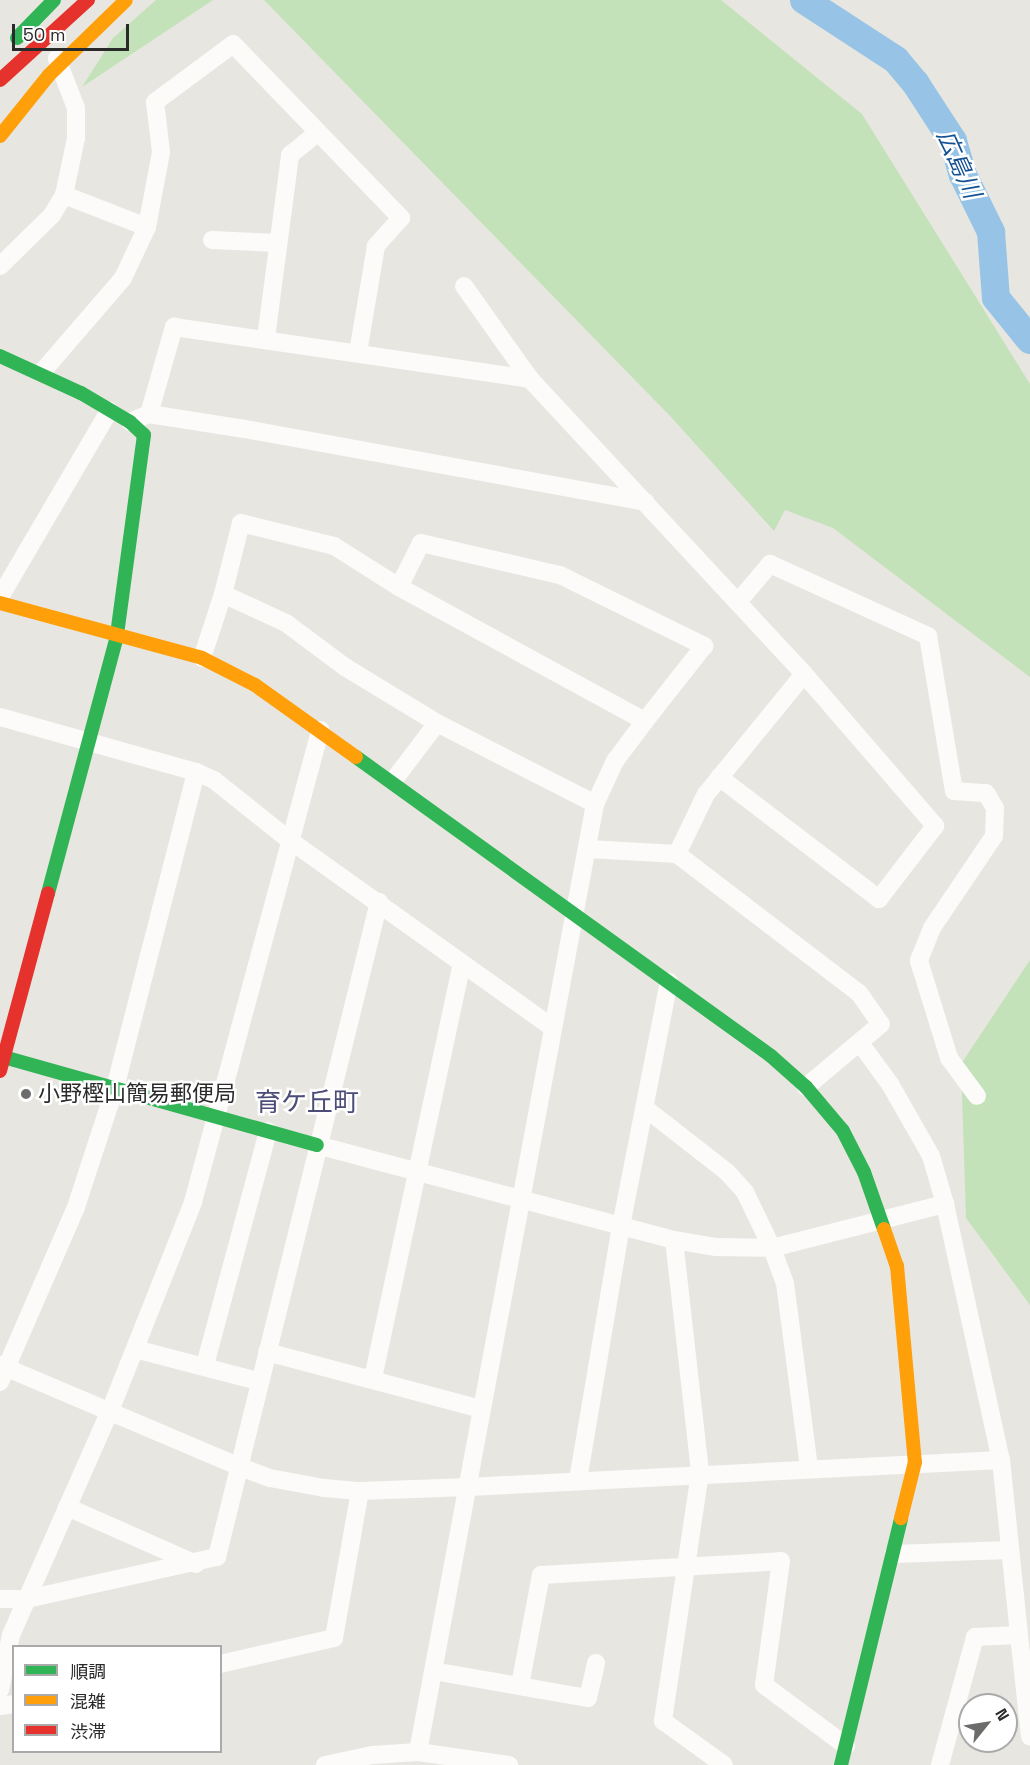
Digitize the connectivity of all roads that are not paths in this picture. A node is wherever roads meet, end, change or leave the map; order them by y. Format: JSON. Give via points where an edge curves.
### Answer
{"nodes":[{"id":1,"x":88,"y":0,"type":"edge"},
{"id":2,"x":126,"y":0,"type":"edge"},
{"id":3,"x":44,"y":2,"type":"edge"},
{"id":4,"x":0,"y":34,"type":"edge"},
{"id":5,"x":8,"y":48,"type":"dead end"},
{"id":6,"x":0,"y":80,"type":"edge"},
{"id":7,"x":316,"y":134,"type":"junction"},
{"id":8,"x":0,"y":136,"type":"edge"},
{"id":9,"x":64,"y":195,"type":"junction"},
{"id":10,"x":147,"y":227,"type":"junction"},
{"id":11,"x":212,"y":240,"type":"dead end"},
{"id":12,"x":278,"y":243,"type":"junction"},
{"id":13,"x":0,"y":266,"type":"edge"},
{"id":14,"x":464,"y":286,"type":"dead end"},
{"id":15,"x":266,"y":338,"type":"junction"},
{"id":16,"x":358,"y":352,"type":"junction"},
{"id":17,"x":0,"y":356,"type":"edge"},
{"id":18,"x":42,"y":372,"type":"junction"},
{"id":19,"x":530,"y":379,"type":"junction"},
{"id":20,"x":109,"y":411,"type":"junction"},
{"id":21,"x":149,"y":414,"type":"junction"},
{"id":22,"x":130,"y":422,"type":"junction"},
{"id":23,"x":645,"y":502,"type":"junction"},
{"id":24,"x":399,"y":587,"type":"junction"},
{"id":25,"x":223,"y":594,"type":"junction"},
{"id":26,"x":0,"y":597,"type":"edge"},
{"id":27,"x":738,"y":602,"type":"junction"},
{"id":28,"x":0,"y":603,"type":"edge"},
{"id":29,"x":117,"y":636,"type":"junction"},
{"id":30,"x":202,"y":657,"type":"junction"},
{"id":31,"x":804,"y":674,"type":"junction"},
{"id":32,"x":0,"y":717,"type":"edge"},
{"id":33,"x":645,"y":721,"type":"junction"},
{"id":34,"x":437,"y":723,"type":"junction"},
{"id":35,"x":320,"y":730,"type":"junction"},
{"id":36,"x":88,"y":740,"type":"junction"},
{"id":37,"x":196,"y":772,"type":"junction"},
{"id":38,"x":719,"y":777,"type":"junction"},
{"id":39,"x":393,"y":781,"type":"junction"},
{"id":40,"x":595,"y":804,"type":"junction"},
{"id":41,"x":288,"y":839,"type":"junction"},
{"id":42,"x":588,"y":849,"type":"junction"},
{"id":43,"x":677,"y":854,"type":"junction"},
{"id":44,"x":379,"y":902,"type":"junction"},
{"id":45,"x":576,"y":915,"type":"junction"},
{"id":46,"x":462,"y":963,"type":"junction"},
{"id":47,"x":669,"y":982,"type":"junction"},
{"id":48,"x":553,"y":1028,"type":"junction"},
{"id":49,"x":860,"y":1043,"type":"junction"},
{"id":50,"x":2,"y":1056,"type":"edge"},
{"id":51,"x":0,"y":1071,"type":"edge"},
{"id":52,"x":806,"y":1087,"type":"junction"},
{"id":53,"x":115,"y":1088,"type":"junction"},
{"id":54,"x":977,"y":1096,"type":"dead end"},
{"id":55,"x":645,"y":1108,"type":"junction"},
{"id":56,"x":216,"y":1116,"type":"junction"},
{"id":57,"x":268,"y":1131,"type":"junction"},
{"id":58,"x":317,"y":1144,"type":"junction"},
{"id":59,"x":418,"y":1172,"type":"junction"},
{"id":60,"x":521,"y":1199,"type":"junction"},
{"id":61,"x":945,"y":1204,"type":"junction"},
{"id":62,"x":883,"y":1221,"type":"junction"},
{"id":63,"x":621,"y":1226,"type":"junction"},
{"id":64,"x":674,"y":1240,"type":"junction"},
{"id":65,"x":772,"y":1248,"type":"junction"},
{"id":66,"x":135,"y":1349,"type":"junction"},
{"id":67,"x":267,"y":1352,"type":"junction"},
{"id":68,"x":205,"y":1365,"type":"junction"},
{"id":69,"x":2,"y":1371,"type":"edge"},
{"id":70,"x":373,"y":1378,"type":"junction"},
{"id":71,"x":258,"y":1381,"type":"junction"},
{"id":72,"x":481,"y":1409,"type":"junction"},
{"id":73,"x":110,"y":1411,"type":"junction"},
{"id":74,"x":1001,"y":1460,"type":"junction"},
{"id":75,"x":915,"y":1462,"type":"junction"},
{"id":76,"x":238,"y":1466,"type":"junction"},
{"id":77,"x":809,"y":1468,"type":"junction"},
{"id":78,"x":700,"y":1473,"type":"junction"},
{"id":79,"x":578,"y":1480,"type":"junction"},
{"id":80,"x":468,"y":1487,"type":"junction"},
{"id":81,"x":360,"y":1491,"type":"junction"},
{"id":82,"x":67,"y":1508,"type":"junction"},
{"id":83,"x":1009,"y":1550,"type":"junction"},
{"id":84,"x":894,"y":1554,"type":"junction"},
{"id":85,"x":196,"y":1564,"type":"junction"},
{"id":86,"x":687,"y":1567,"type":"junction"},
{"id":87,"x":0,"y":1599,"type":"edge"},
{"id":88,"x":27,"y":1599,"type":"junction"},
{"id":89,"x":1019,"y":1635,"type":"junction"},
{"id":90,"x":597,"y":1663,"type":"dead end"},
{"id":91,"x":222,"y":1664,"type":"edge"},
{"id":92,"x":433,"y":1671,"type":"junction"},
{"id":93,"x":520,"y":1685,"type":"junction"},
{"id":94,"x":0,"y":1690,"type":"edge"},
{"id":95,"x":1030,"y":1736,"type":"edge"},
{"id":96,"x":846,"y":1746,"type":"junction"},
{"id":97,"x":418,"y":1752,"type":"junction"},
{"id":98,"x":325,"y":1765,"type":"edge"},
{"id":99,"x":509,"y":1765,"type":"edge"},
{"id":100,"x":724,"y":1765,"type":"edge"},
{"id":101,"x":841,"y":1765,"type":"edge"},
{"id":102,"x":940,"y":1765,"type":"edge"}],
"edges":[{"from":1,"to":6,"type":"main road"},
{"from":2,"to":8,"type":"main road","via":[[56,67]]},
{"from":3,"to":4,"type":"main road"},
{"from":3,"to":5,"type":"main road"},
{"from":3,"to":9,"type":"street","via":[[76,108],[76,138]]},
{"from":7,"to":10,"type":"street","via":[[233,44],[155,102],[161,152]]},
{"from":7,"to":12,"type":"street","via":[[290,155]]},
{"from":7,"to":16,"type":"street","via":[[401,218],[376,246]]},
{"from":9,"to":10,"type":"street"},
{"from":9,"to":13,"type":"street","via":[[52,215]]},
{"from":10,"to":18,"type":"street","via":[[123,278]]},
{"from":11,"to":12,"type":"street"},
{"from":12,"to":15,"type":"street"},
{"from":14,"to":19,"type":"street"},
{"from":15,"to":16,"type":"street"},
{"from":15,"to":21,"type":"street","via":[[174,327]]},
{"from":16,"to":19,"type":"street"},
{"from":17,"to":18,"type":"main road"},
{"from":18,"to":20,"type":"main road"},
{"from":19,"to":23,"type":"street"},
{"from":20,"to":22,"type":"main road"},
{"from":20,"to":26,"type":"street"},
{"from":21,"to":22,"type":"street"},
{"from":21,"to":23,"type":"street"},
{"from":22,"to":29,"type":"main road","via":[[144,435]]},
{"from":23,"to":27,"type":"street"},
{"from":24,"to":25,"type":"street","via":[[334,546],[241,523]]},
{"from":24,"to":33,"type":"street"},
{"from":24,"to":33,"type":"street","via":[[421,543],[560,575],[704,646]]},
{"from":25,"to":30,"type":"street"},
{"from":25,"to":34,"type":"street","via":[[286,623],[345,667]]},
{"from":27,"to":31,"type":"street"},
{"from":27,"to":54,"type":"street","via":[[770,564],[928,636],[954,791],[986,793],[995,808],[994,836],[932,928],[919,961],[949,1058]]},
{"from":28,"to":29,"type":"main road"},
{"from":29,"to":30,"type":"main road"},
{"from":29,"to":36,"type":"main road"},
{"from":30,"to":35,"type":"main road","via":[[255,685]]},
{"from":31,"to":38,"type":"street"},
{"from":31,"to":38,"type":"street","via":[[935,825],[879,899]]},
{"from":32,"to":36,"type":"street"},
{"from":33,"to":40,"type":"street","via":[[615,761]]},
{"from":34,"to":39,"type":"street"},
{"from":34,"to":40,"type":"street"},
{"from":35,"to":39,"type":"main road"},
{"from":35,"to":41,"type":"street"},
{"from":36,"to":37,"type":"street"},
{"from":36,"to":50,"type":"main road"},
{"from":37,"to":41,"type":"street","via":[[214,780]]},
{"from":37,"to":53,"type":"street"},
{"from":38,"to":43,"type":"street","via":[[706,794]]},
{"from":39,"to":45,"type":"main road"},
{"from":40,"to":42,"type":"street"},
{"from":41,"to":44,"type":"street"},
{"from":41,"to":56,"type":"street"},
{"from":42,"to":43,"type":"street"},
{"from":42,"to":45,"type":"street"},
{"from":43,"to":49,"type":"street","via":[[859,993],[881,1024]]},
{"from":44,"to":46,"type":"street"},
{"from":44,"to":58,"type":"street"},
{"from":45,"to":47,"type":"main road"},
{"from":45,"to":48,"type":"street"},
{"from":46,"to":48,"type":"street"},
{"from":46,"to":59,"type":"street"},
{"from":47,"to":52,"type":"main road"},
{"from":47,"to":55,"type":"street"},
{"from":48,"to":60,"type":"street"},
{"from":49,"to":52,"type":"street"},
{"from":49,"to":61,"type":"street","via":[[890,1084],[931,1156]]},
{"from":50,"to":51,"type":"main road"},
{"from":50,"to":53,"type":"main road"},
{"from":52,"to":62,"type":"main road","via":[[843,1131]]},
{"from":53,"to":56,"type":"main road"},
{"from":53,"to":69,"type":"street","via":[[76,1208]]},
{"from":55,"to":63,"type":"street"},
{"from":55,"to":65,"type":"street","via":[[727,1172],[745,1192]]},
{"from":56,"to":57,"type":"main road"},
{"from":56,"to":66,"type":"street","via":[[193,1202]]},
{"from":57,"to":58,"type":"main road"},
{"from":57,"to":68,"type":"street"},
{"from":58,"to":59,"type":"street"},
{"from":58,"to":67,"type":"street"},
{"from":59,"to":60,"type":"street"},
{"from":59,"to":70,"type":"street"},
{"from":60,"to":63,"type":"street"},
{"from":60,"to":72,"type":"street"},
{"from":61,"to":62,"type":"street"},
{"from":61,"to":74,"type":"street"},
{"from":62,"to":65,"type":"street"},
{"from":62,"to":75,"type":"main road","via":[[897,1266]]},
{"from":63,"to":64,"type":"street"},
{"from":63,"to":79,"type":"street"},
{"from":64,"to":65,"type":"street","via":[[716,1247]]},
{"from":64,"to":78,"type":"street"},
{"from":65,"to":77,"type":"street","via":[[784,1283]]},
{"from":66,"to":68,"type":"street"},
{"from":66,"to":73,"type":"street"},
{"from":67,"to":70,"type":"street"},
{"from":67,"to":71,"type":"street"},
{"from":68,"to":71,"type":"street"},
{"from":69,"to":73,"type":"street"},
{"from":70,"to":72,"type":"street"},
{"from":71,"to":76,"type":"street"},
{"from":72,"to":80,"type":"street"},
{"from":73,"to":76,"type":"street"},
{"from":73,"to":82,"type":"street"},
{"from":74,"to":75,"type":"street"},
{"from":74,"to":83,"type":"street"},
{"from":75,"to":77,"type":"street"},
{"from":75,"to":84,"type":"main road"},
{"from":76,"to":81,"type":"street","via":[[270,1478]]},
{"from":76,"to":85,"type":"street","via":[[217,1557]]},
{"from":77,"to":78,"type":"street"},
{"from":78,"to":79,"type":"street"},
{"from":78,"to":86,"type":"street"},
{"from":79,"to":80,"type":"street"},
{"from":80,"to":81,"type":"street"},
{"from":80,"to":92,"type":"street"},
{"from":81,"to":91,"type":"street","via":[[334,1638]]},
{"from":82,"to":85,"type":"street"},
{"from":82,"to":88,"type":"street"},
{"from":83,"to":84,"type":"street"},
{"from":83,"to":89,"type":"street"},
{"from":84,"to":96,"type":"main road"},
{"from":85,"to":88,"type":"street"},
{"from":86,"to":93,"type":"street","via":[[541,1575]]},
{"from":86,"to":96,"type":"street","via":[[781,1561],[764,1686]]},
{"from":86,"to":100,"type":"street","via":[[663,1721]]},
{"from":87,"to":88,"type":"street"},
{"from":88,"to":94,"type":"street","via":[[11,1635]]},
{"from":89,"to":95,"type":"street"},
{"from":89,"to":102,"type":"street","via":[[975,1637]]},
{"from":90,"to":93,"type":"street","via":[[588,1698]]},
{"from":92,"to":93,"type":"street"},
{"from":92,"to":97,"type":"street"},
{"from":96,"to":101,"type":"main road"},
{"from":97,"to":98,"type":"street","via":[[372,1755]]},
{"from":97,"to":99,"type":"street"}]}
